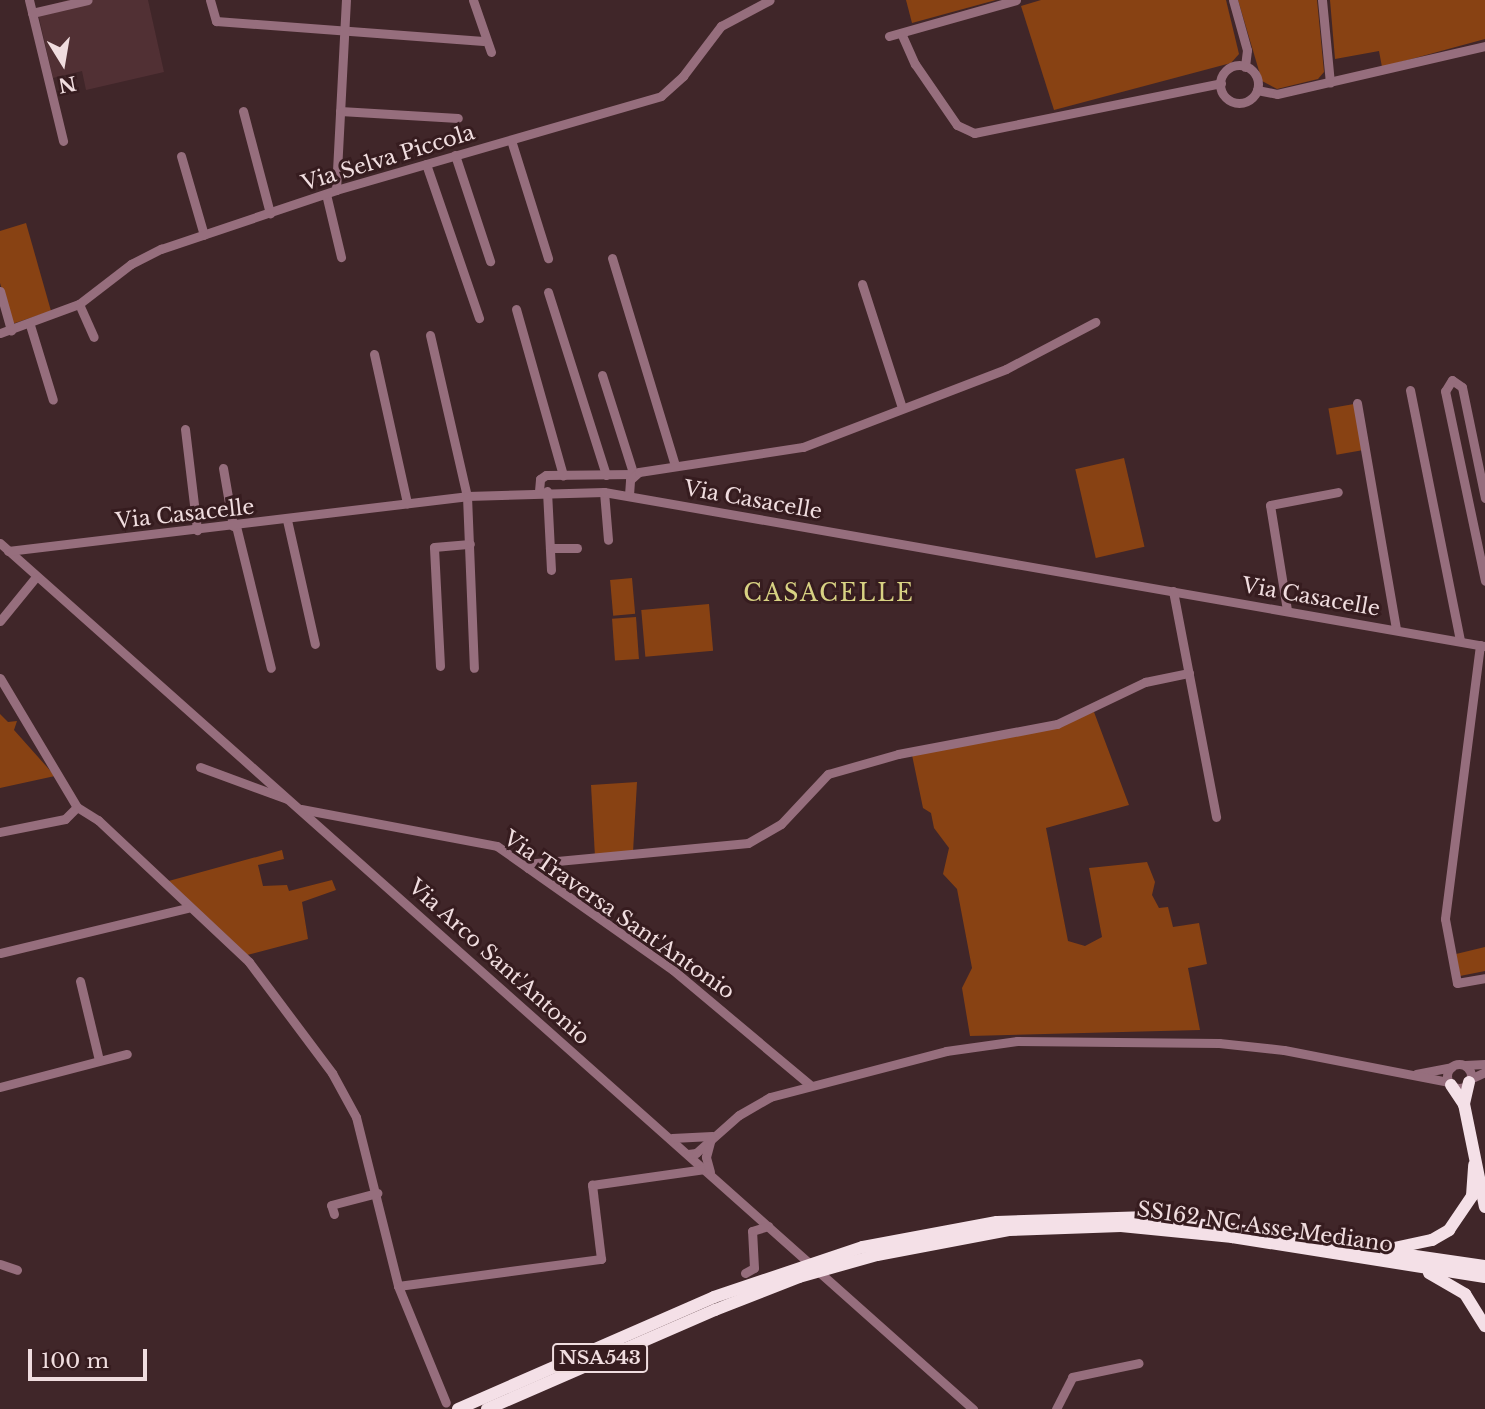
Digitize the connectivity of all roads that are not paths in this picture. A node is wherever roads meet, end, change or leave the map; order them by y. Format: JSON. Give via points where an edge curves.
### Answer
{"nodes":[{"id":1,"x":29,"y":0,"type":"edge"},
{"id":2,"x":89,"y":0,"type":"edge"},
{"id":3,"x":211,"y":0,"type":"edge"},
{"id":4,"x":346,"y":0,"type":"edge"},
{"id":5,"x":473,"y":0,"type":"edge"},
{"id":6,"x":770,"y":0,"type":"edge"},
{"id":7,"x":1016,"y":0,"type":"edge"},
{"id":8,"x":1233,"y":0,"type":"edge"},
{"id":9,"x":1322,"y":0,"type":"edge"},
{"id":10,"x":751,"y":3,"type":"edge"},
{"id":11,"x":32,"y":13,"type":"junction"},
{"id":12,"x":345,"y":30,"type":"junction"},
{"id":13,"x":901,"y":33,"type":"junction"},
{"id":14,"x":889,"y":36,"type":"dead end"},
{"id":15,"x":483,"y":41,"type":"dead end"},
{"id":16,"x":1485,"y":46,"type":"edge"},
{"id":17,"x":491,"y":52,"type":"dead end"},
{"id":18,"x":1245,"y":67,"type":"junction"},
{"id":19,"x":1221,"y":83,"type":"junction"},
{"id":20,"x":1330,"y":83,"type":"junction"},
{"id":21,"x":1257,"y":90,"type":"junction"},
{"id":22,"x":243,"y":111,"type":"dead end"},
{"id":23,"x":340,"y":111,"type":"junction"},
{"id":24,"x":458,"y":118,"type":"dead end"},
{"id":25,"x":512,"y":140,"type":"junction"},
{"id":26,"x":63,"y":141,"type":"dead end"},
{"id":27,"x":455,"y":155,"type":"junction"},
{"id":28,"x":181,"y":156,"type":"dead end"},
{"id":29,"x":426,"y":163,"type":"junction"},
{"id":30,"x":331,"y":192,"type":"junction"},
{"id":31,"x":270,"y":213,"type":"junction"},
{"id":32,"x":204,"y":235,"type":"junction"},
{"id":33,"x":341,"y":257,"type":"dead end"},
{"id":34,"x":548,"y":258,"type":"dead end"},
{"id":35,"x":612,"y":258,"type":"dead end"},
{"id":36,"x":490,"y":261,"type":"dead end"},
{"id":37,"x":862,"y":284,"type":"dead end"},
{"id":38,"x":0,"y":291,"type":"edge"},
{"id":39,"x":548,"y":292,"type":"dead end"},
{"id":40,"x":79,"y":304,"type":"junction"},
{"id":41,"x":516,"y":309,"type":"dead end"},
{"id":42,"x":479,"y":318,"type":"dead end"},
{"id":43,"x":1095,"y":322,"type":"dead end"},
{"id":44,"x":30,"y":325,"type":"junction"},
{"id":45,"x":11,"y":330,"type":"junction"},
{"id":46,"x":0,"y":333,"type":"edge"},
{"id":47,"x":430,"y":335,"type":"dead end"},
{"id":48,"x":94,"y":337,"type":"dead end"},
{"id":49,"x":373,"y":354,"type":"dead end"},
{"id":50,"x":602,"y":374,"type":"dead end"},
{"id":51,"x":1410,"y":390,"type":"dead end"},
{"id":52,"x":53,"y":400,"type":"dead end"},
{"id":53,"x":1357,"y":403,"type":"dead end"},
{"id":54,"x":902,"y":408,"type":"junction"},
{"id":55,"x":185,"y":429,"type":"dead end"},
{"id":56,"x":676,"y":466,"type":"junction"},
{"id":57,"x":223,"y":468,"type":"dead end"},
{"id":58,"x":634,"y":474,"type":"junction"},
{"id":59,"x":563,"y":475,"type":"junction"},
{"id":60,"x":606,"y":475,"type":"junction"},
{"id":61,"x":543,"y":491,"type":"junction"},
{"id":62,"x":604,"y":492,"type":"junction"},
{"id":63,"x":1338,"y":492,"type":"dead end"},
{"id":64,"x":629,"y":495,"type":"junction"},
{"id":65,"x":467,"y":496,"type":"junction"},
{"id":66,"x":1485,"y":498,"type":"edge"},
{"id":67,"x":407,"y":503,"type":"junction"},
{"id":68,"x":287,"y":520,"type":"junction"},
{"id":69,"x":234,"y":526,"type":"junction"},
{"id":70,"x":197,"y":530,"type":"junction"},
{"id":71,"x":608,"y":540,"type":"dead end"},
{"id":72,"x":0,"y":543,"type":"edge"},
{"id":73,"x":470,"y":544,"type":"junction"},
{"id":74,"x":550,"y":548,"type":"junction"},
{"id":75,"x":577,"y":548,"type":"dead end"},
{"id":76,"x":8,"y":551,"type":"junction"},
{"id":77,"x":551,"y":570,"type":"dead end"},
{"id":78,"x":35,"y":579,"type":"junction"},
{"id":79,"x":1485,"y":581,"type":"edge"},
{"id":80,"x":1173,"y":591,"type":"junction"},
{"id":81,"x":1287,"y":610,"type":"junction"},
{"id":82,"x":0,"y":621,"type":"edge"},
{"id":83,"x":1396,"y":629,"type":"junction"},
{"id":84,"x":1460,"y":641,"type":"junction"},
{"id":85,"x":315,"y":644,"type":"dead end"},
{"id":86,"x":1483,"y":645,"type":"edge"},
{"id":87,"x":440,"y":666,"type":"dead end"},
{"id":88,"x":271,"y":668,"type":"dead end"},
{"id":89,"x":474,"y":668,"type":"dead end"},
{"id":90,"x":1189,"y":673,"type":"junction"},
{"id":91,"x":0,"y":678,"type":"edge"},
{"id":92,"x":200,"y":767,"type":"dead end"},
{"id":93,"x":292,"y":801,"type":"junction"},
{"id":94,"x":77,"y":807,"type":"junction"},
{"id":95,"x":301,"y":809,"type":"junction"},
{"id":96,"x":1216,"y":817,"type":"dead end"},
{"id":97,"x":0,"y":832,"type":"edge"},
{"id":98,"x":528,"y":868,"type":"junction"},
{"id":99,"x":188,"y":908,"type":"junction"},
{"id":100,"x":0,"y":953,"type":"edge"},
{"id":101,"x":1485,"y":978,"type":"edge"},
{"id":102,"x":80,"y":981,"type":"dead end"},
{"id":103,"x":127,"y":1054,"type":"dead end"},
{"id":104,"x":99,"y":1060,"type":"junction"},
{"id":105,"x":1485,"y":1064,"type":"edge"},
{"id":106,"x":1465,"y":1065,"type":"junction"},
{"id":107,"x":1451,"y":1067,"type":"junction"},
{"id":108,"x":1485,"y":1072,"type":"edge"},
{"id":109,"x":1411,"y":1075,"type":"junction"},
{"id":110,"x":1470,"y":1080,"type":"junction"},
{"id":111,"x":1450,"y":1083,"type":"junction"},
{"id":112,"x":810,"y":1085,"type":"junction"},
{"id":113,"x":0,"y":1087,"type":"edge"},
{"id":114,"x":1464,"y":1104,"type":"junction"},
{"id":115,"x":712,"y":1136,"type":"junction"},
{"id":116,"x":669,"y":1138,"type":"junction"},
{"id":117,"x":688,"y":1154,"type":"junction"},
{"id":118,"x":1475,"y":1164,"type":"junction"},
{"id":119,"x":708,"y":1172,"type":"junction"},
{"id":120,"x":377,"y":1193,"type":"junction"},
{"id":121,"x":1485,"y":1207,"type":"edge"},
{"id":122,"x":334,"y":1214,"type":"dead end"},
{"id":123,"x":768,"y":1226,"type":"junction"},
{"id":124,"x":1376,"y":1249,"type":"junction"},
{"id":125,"x":0,"y":1264,"type":"edge"},
{"id":126,"x":1485,"y":1266,"type":"edge"},
{"id":127,"x":1419,"y":1268,"type":"junction"},
{"id":128,"x":17,"y":1270,"type":"dead end"},
{"id":129,"x":745,"y":1273,"type":"dead end"},
{"id":130,"x":1485,"y":1277,"type":"edge"},
{"id":131,"x":398,"y":1286,"type":"junction"},
{"id":132,"x":714,"y":1303,"type":"junction"},
{"id":133,"x":1485,"y":1326,"type":"edge"},
{"id":134,"x":1139,"y":1363,"type":"dead end"},
{"id":135,"x":452,"y":1406,"type":"edge"},
{"id":136,"x":487,"y":1409,"type":"edge"},
{"id":137,"x":972,"y":1409,"type":"edge"},
{"id":138,"x":1056,"y":1409,"type":"edge"}],
"edges":[{"from":1,"to":11,"type":"street"},
{"from":2,"to":11,"type":"street"},
{"from":3,"to":12,"type":"street","via":[[216,21]]},
{"from":4,"to":12,"type":"street"},
{"from":5,"to":17,"type":"street"},
{"from":6,"to":10,"type":"street","name":"Via Selva Piccola"},
{"from":7,"to":13,"type":"street"},
{"from":8,"to":18,"type":"street","via":[[1247,50]]},
{"from":9,"to":20,"type":"street"},
{"from":10,"to":25,"type":"street","name":"Via Selva Piccola","via":[[721,26],[683,76],[661,96]]},
{"from":11,"to":26,"type":"street"},
{"from":12,"to":15,"type":"street"},
{"from":12,"to":23,"type":"street"},
{"from":13,"to":14,"type":"street"},
{"from":13,"to":19,"type":"street","via":[[915,64],[957,125],[974,133]]},
{"from":16,"to":20,"type":"street"},
{"from":18,"to":19,"type":"street","via":[[1230,68]]},
{"from":18,"to":21,"type":"street","via":[[1256,76]]},
{"from":19,"to":21,"type":"street","via":[[1224,95],[1236,103],[1249,100]]},
{"from":20,"to":21,"type":"street","via":[[1278,93]]},
{"from":22,"to":31,"type":"street"},
{"from":23,"to":24,"type":"street"},
{"from":23,"to":30,"type":"street"},
{"from":25,"to":27,"type":"street","name":"Via Selva Piccola"},
{"from":25,"to":34,"type":"street"},
{"from":27,"to":29,"type":"street","name":"Via Selva Piccola"},
{"from":27,"to":36,"type":"street"},
{"from":28,"to":32,"type":"street"},
{"from":29,"to":30,"type":"street","name":"Via Selva Piccola"},
{"from":29,"to":42,"type":"street"},
{"from":30,"to":31,"type":"street","name":"Via Selva Piccola"},
{"from":30,"to":33,"type":"street"},
{"from":31,"to":32,"type":"street","name":"Via Selva Piccola"},
{"from":32,"to":40,"type":"street","name":"Via Selva Piccola","via":[[141,258]]},
{"from":35,"to":56,"type":"street"},
{"from":37,"to":54,"type":"street"},
{"from":38,"to":45,"type":"street"},
{"from":39,"to":60,"type":"street"},
{"from":40,"to":44,"type":"street","name":"Via Selva Piccola"},
{"from":40,"to":48,"type":"street"},
{"from":41,"to":59,"type":"street"},
{"from":43,"to":54,"type":"street","via":[[1006,369]]},
{"from":44,"to":45,"type":"street","name":"Via Selva Piccola"},
{"from":44,"to":52,"type":"street"},
{"from":45,"to":46,"type":"street","name":"Via Selva Piccola"},
{"from":47,"to":65,"type":"street"},
{"from":49,"to":67,"type":"street"},
{"from":50,"to":58,"type":"street"},
{"from":51,"to":84,"type":"street"},
{"from":53,"to":83,"type":"street"},
{"from":54,"to":56,"type":"street","via":[[803,447]]},
{"from":55,"to":70,"type":"street"},
{"from":56,"to":58,"type":"street"},
{"from":57,"to":69,"type":"street"},
{"from":58,"to":60,"type":"street"},
{"from":58,"to":64,"type":"street"},
{"from":59,"to":60,"type":"street"},
{"from":59,"to":61,"type":"street","via":[[541,477]]},
{"from":61,"to":62,"type":"street","name":"Via Casacelle"},
{"from":61,"to":65,"type":"street","name":"Via Casacelle"},
{"from":61,"to":74,"type":"street"},
{"from":62,"to":64,"type":"street","name":"Via Casacelle"},
{"from":62,"to":71,"type":"street"},
{"from":63,"to":81,"type":"street","via":[[1270,505]]},
{"from":64,"to":80,"type":"street","name":"Via Casacelle"},
{"from":65,"to":67,"type":"street","name":"Via Casacelle"},
{"from":65,"to":73,"type":"street"},
{"from":66,"to":79,"type":"street","via":[[1462,387],[1452,380],[1445,391]]},
{"from":67,"to":68,"type":"street","name":"Via Casacelle"},
{"from":68,"to":69,"type":"street","name":"Via Casacelle"},
{"from":68,"to":85,"type":"street"},
{"from":69,"to":70,"type":"street","name":"Via Casacelle"},
{"from":69,"to":88,"type":"street"},
{"from":70,"to":76,"type":"street","name":"Via Casacelle"},
{"from":72,"to":76,"type":"street","name":"Via Arco Sant'Antonio"},
{"from":73,"to":87,"type":"street","via":[[433,547]]},
{"from":73,"to":89,"type":"street"},
{"from":74,"to":75,"type":"street"},
{"from":74,"to":77,"type":"street"},
{"from":76,"to":78,"type":"street","name":"Via Arco Sant'Antonio"},
{"from":78,"to":82,"type":"street"},
{"from":78,"to":93,"type":"street","name":"Via Arco Sant'Antonio","via":[[77,610]]},
{"from":80,"to":81,"type":"street","name":"Via Casacelle"},
{"from":80,"to":90,"type":"street"},
{"from":81,"to":83,"type":"street","name":"Via Casacelle"},
{"from":83,"to":84,"type":"street","name":"Via Casacelle"},
{"from":84,"to":86,"type":"street","name":"Via Casacelle"},
{"from":86,"to":101,"type":"street","via":[[1445,919],[1457,983]]},
{"from":90,"to":96,"type":"street"},
{"from":90,"to":98,"type":"street","via":[[1145,682],[1057,724],[898,754],[828,774],[781,824],[748,843],[536,863]]},
{"from":91,"to":94,"type":"street"},
{"from":92,"to":93,"type":"street"},
{"from":93,"to":95,"type":"street","name":"Via Arco Sant'Antonio"},
{"from":94,"to":97,"type":"street","via":[[65,819]]},
{"from":94,"to":99,"type":"street","via":[[98,820]]},
{"from":95,"to":98,"type":"street","name":"Via Traversa Sant'Antonio","via":[[497,846]]},
{"from":95,"to":116,"type":"street","name":"Via Arco Sant'Antonio"},
{"from":98,"to":112,"type":"street","name":"Via Traversa Sant'Antonio","via":[[673,970]]},
{"from":99,"to":100,"type":"street"},
{"from":99,"to":120,"type":"street","via":[[249,962],[332,1073],[356,1117]]},
{"from":102,"to":104,"type":"street"},
{"from":103,"to":104,"type":"street"},
{"from":104,"to":113,"type":"street"},
{"from":105,"to":106,"type":"street"},
{"from":106,"to":107,"type":"street"},
{"from":106,"to":110,"type":"street"},
{"from":107,"to":109,"type":"street"},
{"from":107,"to":111,"type":"street"},
{"from":108,"to":110,"type":"street"},
{"from":109,"to":111,"type":"street"},
{"from":109,"to":112,"type":"street","via":[[1219,1043],[1017,1041],[946,1051]]},
{"from":110,"to":111,"type":"street","via":[[1459,1088]]},
{"from":110,"to":114,"type":"highway"},
{"from":111,"to":114,"type":"highway"},
{"from":112,"to":115,"type":"street","via":[[754,1105]]},
{"from":114,"to":118,"type":"highway"},
{"from":115,"to":116,"type":"street"},
{"from":115,"to":117,"type":"street","via":[[696,1153]]},
{"from":115,"to":119,"type":"street","via":[[706,1157]]},
{"from":116,"to":117,"type":"street","name":"Via Arco Sant'Antonio"},
{"from":117,"to":119,"type":"street","name":"Via Arco Sant'Antonio"},
{"from":118,"to":121,"type":"highway"},
{"from":118,"to":124,"type":"highway","via":[[1472,1196],[1449,1230],[1415,1245]]},
{"from":119,"to":123,"type":"street","name":"Via Arco Sant'Antonio"},
{"from":119,"to":131,"type":"street","via":[[592,1185],[601,1259]]},
{"from":120,"to":122,"type":"street","via":[[331,1205]]},
{"from":120,"to":131,"type":"street"},
{"from":123,"to":129,"type":"street","via":[[752,1231],[754,1268]]},
{"from":123,"to":137,"type":"street","name":"Via Arco Sant'Antonio"},
{"from":124,"to":126,"type":"highway","name":"SS162 NC Asse Mediano"},
{"from":124,"to":132,"type":"highway","name":"SS162 NC Asse Mediano","bridge":true,"via":[[1148,1217],[997,1222],[863,1247]]},
{"from":125,"to":128,"type":"street"},
{"from":127,"to":130,"type":"highway","name":"SS162 NC Asse Mediano"},
{"from":127,"to":132,"type":"highway","name":"SS162 NC Asse Mediano","bridge":true,"via":[[1173,1230],[1092,1226],[1009,1230],[877,1255]]},
{"from":127,"to":133,"type":"highway","via":[[1465,1294]]},
{"from":131,"to":135,"type":"street"},
{"from":132,"to":135,"type":"highway","number":"NSA543"},
{"from":132,"to":136,"type":"highway","number":"NSA543"},
{"from":134,"to":138,"type":"street","via":[[1072,1377]]}]}
